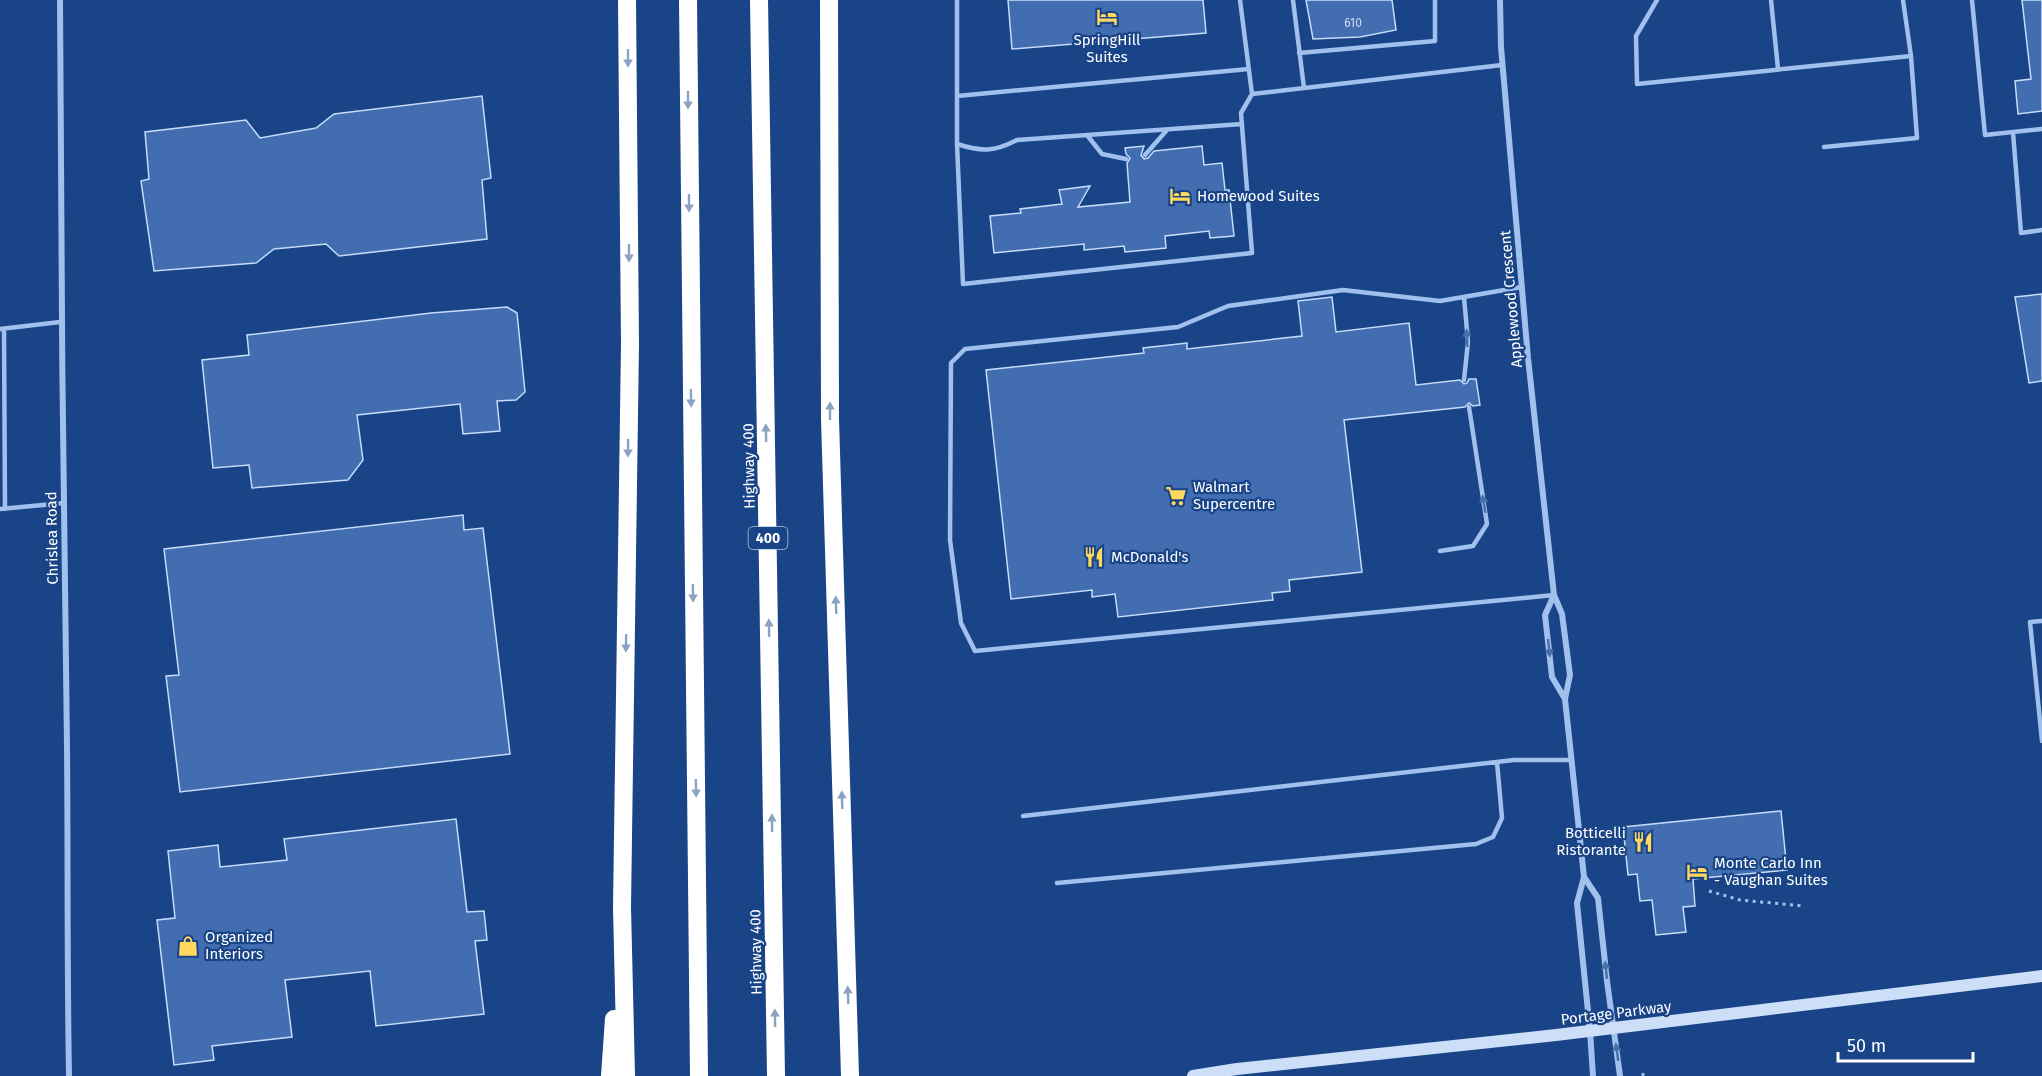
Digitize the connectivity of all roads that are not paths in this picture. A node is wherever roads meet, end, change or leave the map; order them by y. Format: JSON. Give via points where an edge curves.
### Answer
{"nodes":[{"id":1,"x":60,"y":0,"type":"edge"},
{"id":2,"x":627,"y":0,"type":"edge"},
{"id":3,"x":688,"y":0,"type":"edge"},
{"id":4,"x":759,"y":0,"type":"edge"},
{"id":5,"x":829,"y":0,"type":"edge"},
{"id":6,"x":957,"y":0,"type":"edge"},
{"id":7,"x":1240,"y":0,"type":"edge"},
{"id":8,"x":1293,"y":0,"type":"edge"},
{"id":9,"x":1435,"y":0,"type":"edge"},
{"id":10,"x":1500,"y":0,"type":"edge"},
{"id":11,"x":1657,"y":0,"type":"edge"},
{"id":12,"x":1771,"y":0,"type":"edge"},
{"id":13,"x":1903,"y":0,"type":"edge"},
{"id":14,"x":1972,"y":0,"type":"edge"},
{"id":15,"x":1299,"y":53,"type":"junction"},
{"id":16,"x":1911,"y":56,"type":"junction"},
{"id":17,"x":1502,"y":65,"type":"junction"},
{"id":18,"x":1249,"y":69,"type":"junction"},
{"id":19,"x":1778,"y":69,"type":"junction"},
{"id":20,"x":1304,"y":88,"type":"junction"},
{"id":21,"x":1252,"y":94,"type":"junction"},
{"id":22,"x":957,"y":96,"type":"junction"},
{"id":23,"x":1242,"y":124,"type":"junction"},
{"id":24,"x":1167,"y":129,"type":"junction"},
{"id":25,"x":2042,"y":129,"type":"edge"},
{"id":26,"x":2013,"y":132,"type":"junction"},
{"id":27,"x":1087,"y":135,"type":"junction"},
{"id":28,"x":957,"y":144,"type":"junction"},
{"id":29,"x":1824,"y":147,"type":"dead end"},
{"id":30,"x":1145,"y":155,"type":"dead end"},
{"id":31,"x":1126,"y":159,"type":"dead end"},
{"id":32,"x":2042,"y":230,"type":"edge"},
{"id":33,"x":1522,"y":286,"type":"junction"},
{"id":34,"x":1464,"y":297,"type":"junction"},
{"id":35,"x":60,"y":322,"type":"junction"},
{"id":36,"x":2,"y":329,"type":"edge"},
{"id":37,"x":1464,"y":380,"type":"dead end"},
{"id":38,"x":1469,"y":406,"type":"dead end"},
{"id":39,"x":64,"y":503,"type":"junction"},
{"id":40,"x":3,"y":509,"type":"edge"},
{"id":41,"x":1440,"y":551,"type":"dead end"},
{"id":42,"x":1554,"y":595,"type":"junction"},
{"id":43,"x":2042,"y":621,"type":"edge"},
{"id":44,"x":1565,"y":699,"type":"junction"},
{"id":45,"x":2042,"y":741,"type":"edge"},
{"id":46,"x":1572,"y":760,"type":"junction"},
{"id":47,"x":1497,"y":762,"type":"junction"},
{"id":48,"x":1023,"y":816,"type":"dead end"},
{"id":49,"x":1584,"y":877,"type":"junction"},
{"id":50,"x":1057,"y":883,"type":"dead end"},
{"id":51,"x":622,"y":907,"type":"junction"},
{"id":52,"x":2042,"y":976,"type":"edge"},
{"id":53,"x":1613,"y":1028,"type":"junction"},
{"id":54,"x":1590,"y":1031,"type":"junction"},
{"id":55,"x":69,"y":1076,"type":"edge"},
{"id":56,"x":610,"y":1076,"type":"edge"},
{"id":57,"x":626,"y":1076,"type":"edge"},
{"id":58,"x":699,"y":1076,"type":"edge"},
{"id":59,"x":776,"y":1076,"type":"edge"},
{"id":60,"x":851,"y":1076,"type":"edge"},
{"id":61,"x":1193,"y":1076,"type":"edge"},
{"id":62,"x":1593,"y":1076,"type":"edge"},
{"id":63,"x":1620,"y":1076,"type":"edge"}],
"edges":[{"from":1,"to":35,"type":"street","name":"Chrislea Road"},
{"from":2,"to":51,"type":"highway","one_way":true,"via":[[630,344]]},
{"from":3,"to":58,"type":"highway","one_way":true},
{"from":59,"to":4,"type":"highway","name":"Highway 400","number":"400","one_way":true},
{"from":60,"to":5,"type":"highway","one_way":true,"via":[[830,419]]},
{"from":6,"to":22,"type":"lane"},
{"from":7,"to":18,"type":"lane"},
{"from":8,"to":15,"type":"lane"},
{"from":9,"to":15,"type":"lane","via":[[1435,41]]},
{"from":10,"to":17,"type":"street","name":"Applewood Crescent"},
{"from":11,"to":19,"type":"lane","via":[[1636,36],[1637,84]]},
{"from":12,"to":19,"type":"lane"},
{"from":13,"to":16,"type":"lane"},
{"from":14,"to":26,"type":"lane","via":[[1985,135]]},
{"from":15,"to":20,"type":"lane"},
{"from":16,"to":19,"type":"lane"},
{"from":16,"to":29,"type":"lane","via":[[1917,138]]},
{"from":17,"to":20,"type":"lane"},
{"from":17,"to":33,"type":"street","name":"Applewood Crescent"},
{"from":18,"to":21,"type":"lane"},
{"from":18,"to":22,"type":"lane"},
{"from":20,"to":21,"type":"lane"},
{"from":21,"to":23,"type":"lane","via":[[1241,113]]},
{"from":22,"to":28,"type":"lane"},
{"from":23,"to":24,"type":"lane"},
{"from":23,"to":28,"type":"lane","via":[[1252,253],[963,284]]},
{"from":24,"to":27,"type":"lane"},
{"from":24,"to":30,"type":"lane"},
{"from":25,"to":26,"type":"lane"},
{"from":26,"to":32,"type":"lane","via":[[2020,233]]},
{"from":27,"to":28,"type":"lane","via":[[1017,140],[1001,149],[977,151]]},
{"from":27,"to":31,"type":"lane","via":[[1102,154]]},
{"from":33,"to":34,"type":"lane"},
{"from":33,"to":42,"type":"street","name":"Applewood Crescent"},
{"from":37,"to":34,"type":"lane","one_way":true,"via":[[1468,342]]},
{"from":34,"to":42,"type":"lane","via":[[1440,301],[1343,290],[1228,306],[1178,327],[966,349],[951,363],[951,540],[961,622],[975,651]]},
{"from":35,"to":36,"type":"lane"},
{"from":35,"to":39,"type":"street","name":"Chrislea Road"},
{"from":36,"to":40,"type":"lane"},
{"from":41,"to":38,"type":"lane","one_way":true,"via":[[1473,546],[1487,524]]},
{"from":39,"to":40,"type":"lane"},
{"from":39,"to":55,"type":"street","name":"Chrislea Road"},
{"from":42,"to":44,"type":"street","name":"Applewood Crescent","via":[[1562,614],[1570,675]]},
{"from":42,"to":44,"type":"street","name":"Applewood Crescent","one_way":true,"via":[[1545,615],[1552,677]]},
{"from":43,"to":45,"type":"lane","via":[[2030,622]]},
{"from":44,"to":46,"type":"street","name":"Applewood Crescent"},
{"from":46,"to":47,"type":"lane"},
{"from":46,"to":49,"type":"street","name":"Applewood Crescent"},
{"from":47,"to":48,"type":"lane"},
{"from":47,"to":50,"type":"lane","via":[[1502,818],[1493,837],[1476,844]]},
{"from":53,"to":49,"type":"street","name":"Applewood Crescent","one_way":true,"via":[[1598,898]]},
{"from":49,"to":54,"type":"street","name":"Applewood Crescent","via":[[1577,903]]},
{"from":51,"to":56,"type":"highway"},
{"from":51,"to":57,"type":"highway"},
{"from":52,"to":53,"type":"street","name":"Portage Parkway"},
{"from":53,"to":54,"type":"street","name":"Portage Parkway"},
{"from":63,"to":53,"type":"street","name":"Applewood Crescent","one_way":true},
{"from":54,"to":61,"type":"street","name":"Portage Parkway"},
{"from":54,"to":62,"type":"street","name":"Applewood Crescent"}]}
